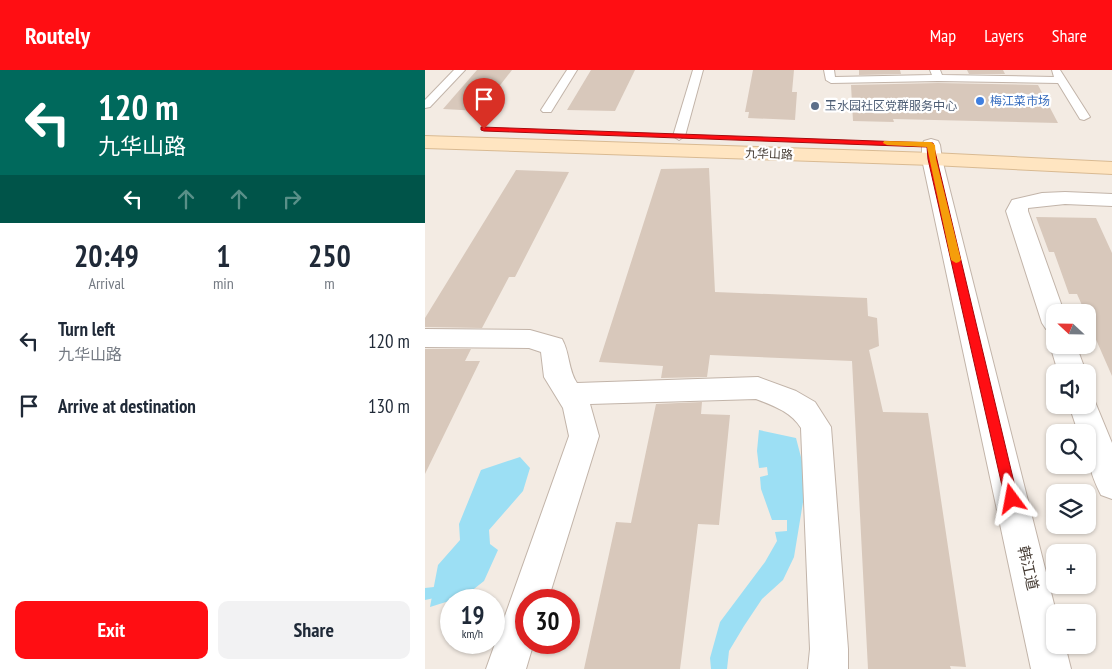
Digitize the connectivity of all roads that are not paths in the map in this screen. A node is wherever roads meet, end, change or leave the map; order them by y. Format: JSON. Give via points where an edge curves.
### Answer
{"nodes":[{"id":1,"x":460,"y":70,"type":"edge"},
{"id":2,"x":572,"y":70,"type":"edge"},
{"id":3,"x":698,"y":70,"type":"edge"},
{"id":4,"x":829,"y":70,"type":"edge"},
{"id":5,"x":936,"y":74,"type":"edge"},
{"id":6,"x":1058,"y":75,"type":"edge"},
{"id":7,"x":426,"y":106,"type":"edge"},
{"id":8,"x":547,"y":110,"type":"dead end"},
{"id":9,"x":1084,"y":117,"type":"dead end"},
{"id":10,"x":425,"y":127,"type":"edge"},
{"id":11,"x":679,"y":136,"type":"junction"},
{"id":12,"x":425,"y":142,"type":"edge"},
{"id":13,"x":932,"y":152,"type":"junction"},
{"id":14,"x":1112,"y":153,"type":"edge"},
{"id":15,"x":1112,"y":168,"type":"edge"},
{"id":16,"x":1112,"y":200,"type":"edge"},
{"id":17,"x":1049,"y":304,"type":"edge"},
{"id":18,"x":425,"y":338,"type":"edge"},
{"id":19,"x":569,"y":394,"type":"junction"},
{"id":20,"x":1086,"y":414,"type":"edge"},
{"id":21,"x":1112,"y":485,"type":"edge"},
{"id":22,"x":534,"y":589,"type":"edge"},
{"id":23,"x":515,"y":644,"type":"edge"},
{"id":24,"x":507,"y":669,"type":"edge"},
{"id":25,"x":828,"y":669,"type":"edge"},
{"id":26,"x":1051,"y":669,"type":"edge"}],
"edges":[{"from":1,"to":7,"type":"lane"},
{"from":2,"to":8,"type":"lane"},
{"from":3,"to":11,"type":"lane"},
{"from":4,"to":5,"type":"lane","via":[[831,80]]},
{"from":5,"to":6,"type":"lane"},
{"from":6,"to":9,"type":"lane"},
{"from":10,"to":11,"type":"street","name":"九华山路"},
{"from":11,"to":13,"type":"street","name":"九华山路"},
{"from":12,"to":13,"type":"street","name":"九华山路"},
{"from":13,"to":14,"type":"street","name":"九华山路"},
{"from":13,"to":15,"type":"street","name":"九华山路"},
{"from":13,"to":26,"type":"street","name":"韩江道"},
{"from":16,"to":17,"type":"street","via":[[1067,196],[1019,204],[1017,211]]},
{"from":18,"to":19,"type":"street","via":[[530,339],[553,346],[558,377]]},
{"from":19,"to":22,"type":"street","via":[[577,406],[585,436]]},
{"from":19,"to":25,"type":"street","via":[[758,388],[805,410],[815,427]]},
{"from":20,"to":21,"type":"street"},
{"from":23,"to":24,"type":"street"}]}
